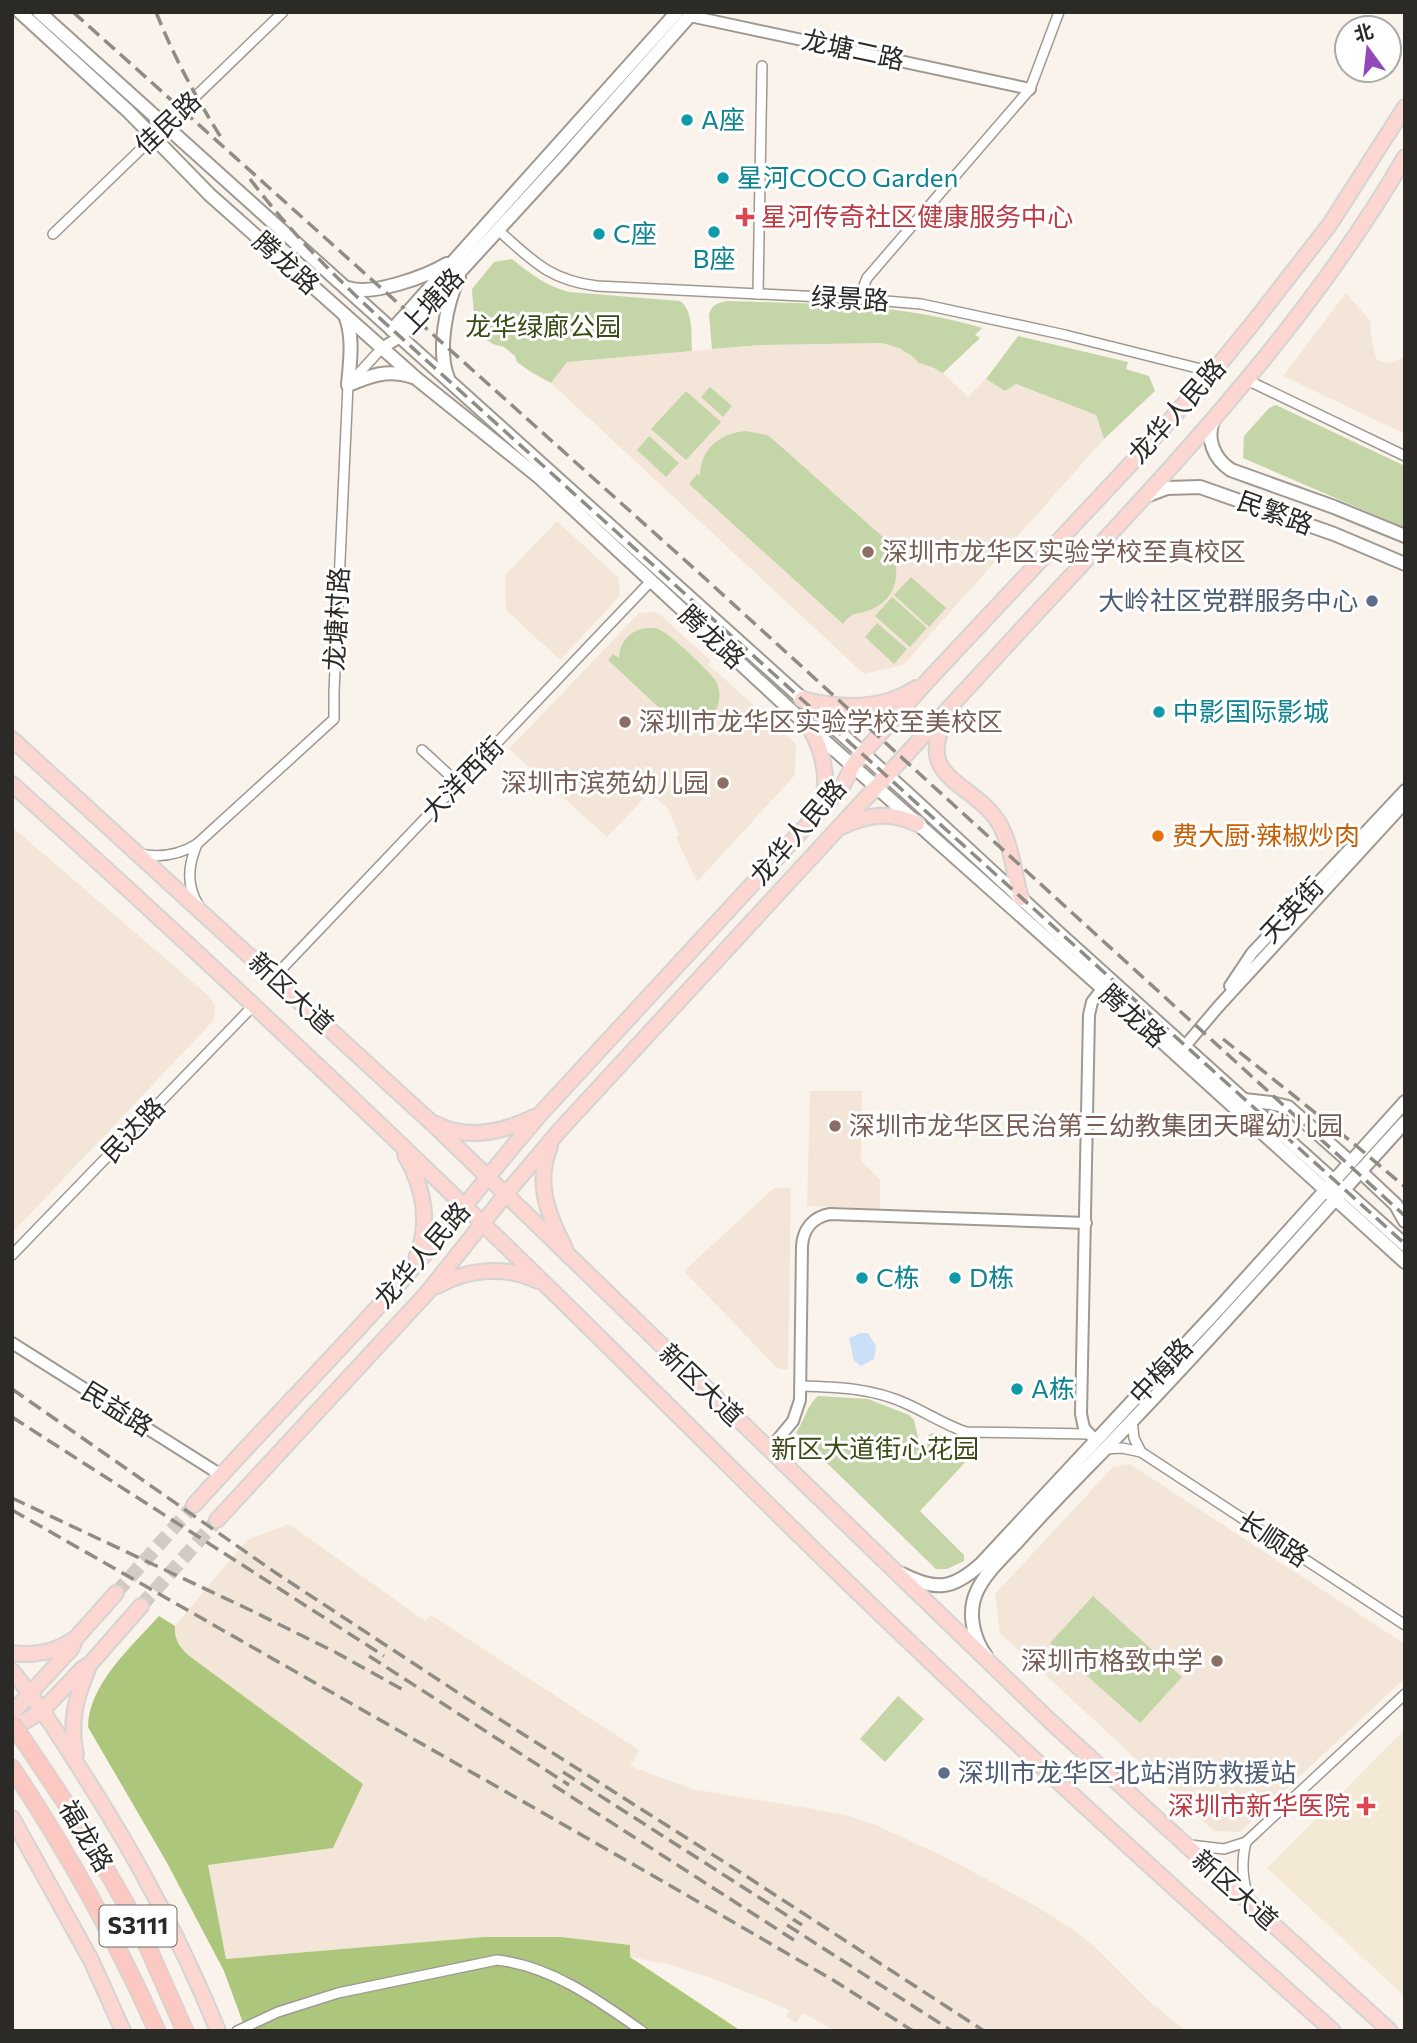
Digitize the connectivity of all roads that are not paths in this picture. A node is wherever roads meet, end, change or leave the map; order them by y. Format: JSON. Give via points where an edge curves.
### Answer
{"nodes":[{"id":1,"x":20,"y":12,"type":"edge"},
{"id":2,"x":39,"y":12,"type":"edge"},
{"id":3,"x":283,"y":12,"type":"edge"},
{"id":4,"x":1059,"y":12,"type":"edge"},
{"id":5,"x":682,"y":13,"type":"edge"},
{"id":6,"x":762,"y":66,"type":"dead end"},
{"id":7,"x":1030,"y":89,"type":"junction"},
{"id":8,"x":1405,"y":107,"type":"edge"},
{"id":9,"x":165,"y":126,"type":"junction"},
{"id":10,"x":153,"y":136,"type":"junction"},
{"id":11,"x":1405,"y":157,"type":"edge"},
{"id":12,"x":498,"y":230,"type":"junction"},
{"id":13,"x":53,"y":234,"type":"dead end"},
{"id":14,"x":460,"y":263,"type":"junction"},
{"id":15,"x":344,"y":287,"type":"junction"},
{"id":16,"x":758,"y":294,"type":"junction"},
{"id":17,"x":862,"y":299,"type":"junction"},
{"id":18,"x":345,"y":314,"type":"junction"},
{"id":19,"x":396,"y":333,"type":"junction"},
{"id":20,"x":382,"y":348,"type":"junction"},
{"id":21,"x":1213,"y":372,"type":"junction"},
{"id":22,"x":417,"y":379,"type":"junction"},
{"id":23,"x":1247,"y":380,"type":"junction"},
{"id":24,"x":450,"y":382,"type":"junction"},
{"id":25,"x":348,"y":385,"type":"junction"},
{"id":26,"x":1215,"y":417,"type":"junction"},
{"id":27,"x":1405,"y":456,"type":"edge"},
{"id":28,"x":1143,"y":498,"type":"junction"},
{"id":29,"x":1405,"y":536,"type":"edge"},
{"id":30,"x":1405,"y":564,"type":"edge"},
{"id":31,"x":651,"y":581,"type":"junction"},
{"id":32,"x":931,"y":677,"type":"junction"},
{"id":33,"x":960,"y":695,"type":"junction"},
{"id":34,"x":802,"y":699,"type":"junction"},
{"id":35,"x":809,"y":727,"type":"junction"},
{"id":36,"x":12,"y":739,"type":"edge"},
{"id":37,"x":422,"y":750,"type":"dead end"},
{"id":38,"x":863,"y":754,"type":"junction"},
{"id":39,"x":853,"y":765,"type":"junction"},
{"id":40,"x":887,"y":775,"type":"junction"},
{"id":41,"x":458,"y":784,"type":"junction"},
{"id":42,"x":12,"y":785,"type":"edge"},
{"id":43,"x":876,"y":787,"type":"junction"},
{"id":44,"x":1405,"y":790,"type":"edge"},
{"id":45,"x":1405,"y":803,"type":"edge"},
{"id":46,"x":822,"y":810,"type":"junction"},
{"id":47,"x":917,"y":824,"type":"junction"},
{"id":48,"x":837,"y":829,"type":"junction"},
{"id":49,"x":197,"y":844,"type":"junction"},
{"id":50,"x":140,"y":854,"type":"junction"},
{"id":51,"x":1021,"y":898,"type":"junction"},
{"id":52,"x":204,"y":914,"type":"junction"},
{"id":53,"x":274,"y":977,"type":"junction"},
{"id":54,"x":1102,"y":989,"type":"junction"},
{"id":55,"x":254,"y":1005,"type":"junction"},
{"id":56,"x":1218,"y":1007,"type":"junction"},
{"id":57,"x":1185,"y":1046,"type":"junction"},
{"id":58,"x":1405,"y":1102,"type":"edge"},
{"id":59,"x":1245,"y":1106,"type":"junction"},
{"id":60,"x":544,"y":1110,"type":"junction"},
{"id":61,"x":428,"y":1120,"type":"junction"},
{"id":62,"x":1405,"y":1122,"type":"edge"},
{"id":63,"x":559,"y":1131,"type":"junction"},
{"id":64,"x":394,"y":1140,"type":"junction"},
{"id":65,"x":1350,"y":1163,"type":"junction"},
{"id":66,"x":1360,"y":1171,"type":"junction"},
{"id":67,"x":487,"y":1177,"type":"junction"},
{"id":68,"x":1330,"y":1185,"type":"junction"},
{"id":69,"x":1340,"y":1194,"type":"junction"},
{"id":70,"x":505,"y":1195,"type":"junction"},
{"id":71,"x":465,"y":1207,"type":"junction"},
{"id":72,"x":1405,"y":1222,"type":"edge"},
{"id":73,"x":1086,"y":1223,"type":"junction"},
{"id":74,"x":483,"y":1225,"type":"junction"},
{"id":75,"x":1405,"y":1245,"type":"edge"},
{"id":76,"x":12,"y":1255,"type":"edge"},
{"id":77,"x":573,"y":1261,"type":"junction"},
{"id":78,"x":1405,"y":1262,"type":"edge"},
{"id":79,"x":409,"y":1273,"type":"junction"},
{"id":80,"x":548,"y":1287,"type":"junction"},
{"id":81,"x":427,"y":1293,"type":"junction"},
{"id":82,"x":12,"y":1343,"type":"edge"},
{"id":83,"x":800,"y":1386,"type":"junction"},
{"id":84,"x":1132,"y":1420,"type":"junction"},
{"id":85,"x":1096,"y":1441,"type":"junction"},
{"id":86,"x":769,"y":1450,"type":"junction"},
{"id":87,"x":1141,"y":1452,"type":"junction"},
{"id":88,"x":221,"y":1475,"type":"junction"},
{"id":89,"x":194,"y":1505,"type":"tunnel mouth"},
{"id":90,"x":217,"y":1520,"type":"tunnel mouth"},
{"id":91,"x":892,"y":1570,"type":"junction"},
{"id":92,"x":116,"y":1593,"type":"tunnel mouth"},
{"id":93,"x":141,"y":1606,"type":"tunnel mouth"},
{"id":94,"x":1405,"y":1625,"type":"edge"},
{"id":95,"x":76,"y":1638,"type":"junction"},
{"id":96,"x":12,"y":1653,"type":"edge"},
{"id":97,"x":91,"y":1663,"type":"junction"},
{"id":98,"x":992,"y":1665,"type":"junction"},
{"id":99,"x":12,"y":1671,"type":"edge"},
{"id":100,"x":30,"y":1694,"type":"junction"},
{"id":101,"x":1405,"y":1694,"type":"edge"},
{"id":102,"x":42,"y":1711,"type":"junction"},
{"id":103,"x":12,"y":1713,"type":"edge"},
{"id":104,"x":12,"y":1723,"type":"edge"},
{"id":105,"x":12,"y":1729,"type":"edge"},
{"id":106,"x":12,"y":1768,"type":"edge"},
{"id":107,"x":80,"y":1769,"type":"junction"},
{"id":108,"x":12,"y":1818,"type":"edge"},
{"id":109,"x":1246,"y":1842,"type":"junction"},
{"id":110,"x":1186,"y":1845,"type":"junction"},
{"id":111,"x":1251,"y":1904,"type":"junction"},
{"id":112,"x":123,"y":2031,"type":"edge"},
{"id":113,"x":157,"y":2031,"type":"edge"},
{"id":114,"x":185,"y":2031,"type":"edge"},
{"id":115,"x":218,"y":2031,"type":"edge"},
{"id":116,"x":237,"y":2031,"type":"edge"},
{"id":117,"x":642,"y":2031,"type":"edge"},
{"id":118,"x":1333,"y":2031,"type":"edge"},
{"id":119,"x":1390,"y":2031,"type":"edge"}],
"edges":[{"from":1,"to":10,"type":"main road","name":"腾龙路"},
{"from":2,"to":9,"type":"main road","name":"腾龙路"},
{"from":3,"to":9,"type":"street","name":"佳民路"},
{"from":4,"to":7,"type":"street"},
{"from":5,"to":7,"type":"street","name":"龙塘二路"},
{"from":5,"to":12,"type":"main road","name":"上塘路"},
{"from":5,"to":14,"type":"main road","name":"上塘路"},
{"from":6,"to":16,"type":"street"},
{"from":7,"to":17,"type":"street","via":[[867,278]]},
{"from":8,"to":21,"type":"main road","name":"龙华人民路","via":[[1330,224]]},
{"from":9,"to":10,"type":"street","name":"佳民路"},
{"from":9,"to":15,"type":"main road","name":"腾龙路"},
{"from":10,"to":13,"type":"street","name":"佳民路"},
{"from":10,"to":18,"type":"main road","name":"腾龙路","via":[[210,195]]},
{"from":11,"to":23,"type":"main road","name":"龙华人民路","via":[[1344,256]]},
{"from":12,"to":14,"type":"main road","name":"上塘路"},
{"from":12,"to":16,"type":"street","name":"绿景路","via":[[542,268],[573,282]]},
{"from":14,"to":15,"type":"main road","via":[[377,290]]},
{"from":14,"to":19,"type":"main road","name":"上塘路"},
{"from":14,"to":24,"type":"main road","via":[[442,347]]},
{"from":15,"to":19,"type":"main road","name":"腾龙路"},
{"from":16,"to":17,"type":"street","name":"绿景路"},
{"from":17,"to":21,"type":"street","name":"绿景路","via":[[950,309]]},
{"from":18,"to":20,"type":"main road","name":"腾龙路"},
{"from":18,"to":25,"type":"main road","via":[[351,344]]},
{"from":19,"to":20,"type":"street","name":"上塘路"},
{"from":19,"to":24,"type":"main road","name":"腾龙路"},
{"from":20,"to":22,"type":"main road","name":"腾龙路"},
{"from":20,"to":25,"type":"street"},
{"from":21,"to":32,"type":"main road","name":"龙华人民路"},
{"from":22,"to":25,"type":"main road","via":[[375,374]]},
{"from":22,"to":31,"type":"main road","name":"腾龙路","via":[[539,477]]},
{"from":23,"to":26,"type":"main road","name":"龙华人民路"},
{"from":23,"to":27,"type":"street"},
{"from":24,"to":34,"type":"main road","name":"腾龙路"},
{"from":25,"to":49,"type":"street","name":"龙塘村路","via":[[334,719]]},
{"from":26,"to":28,"type":"main road","name":"龙华人民路"},
{"from":26,"to":29,"type":"main road","name":"民繁路","via":[[1211,442],[1231,470]]},
{"from":28,"to":30,"type":"main road","name":"民繁路","via":[[1167,488],[1200,487]]},
{"from":28,"to":33,"type":"main road","name":"龙华人民路"},
{"from":31,"to":35,"type":"main road","name":"腾龙路"},
{"from":31,"to":41,"type":"street","name":"大洋西街"},
{"from":32,"to":34,"type":"main road","via":[[907,694],[883,703],[842,706]]},
{"from":32,"to":38,"type":"main road","name":"龙华人民路"},
{"from":33,"to":40,"type":"main road","name":"龙华人民路"},
{"from":33,"to":51,"type":"main road","via":[[939,732],[937,757],[946,774],[990,811],[1001,827]]},
{"from":34,"to":38,"type":"main road","name":"腾龙路"},
{"from":35,"to":39,"type":"main road","name":"腾龙路"},
{"from":35,"to":46,"type":"main road","via":[[825,767]]},
{"from":36,"to":50,"type":"main road","name":"新区大道"},
{"from":37,"to":41,"type":"street"},
{"from":38,"to":39,"type":"main road","name":"龙华人民路"},
{"from":38,"to":40,"type":"main road","name":"腾龙路"},
{"from":39,"to":43,"type":"main road","name":"腾龙路"},
{"from":39,"to":46,"type":"main road","name":"龙华人民路"},
{"from":40,"to":43,"type":"main road","name":"龙华人民路"},
{"from":40,"to":51,"type":"main road","name":"腾龙路"},
{"from":41,"to":53,"type":"street","name":"大洋西街"},
{"from":42,"to":55,"type":"main road","name":"新区大道"},
{"from":43,"to":47,"type":"main road","name":"腾龙路"},
{"from":43,"to":48,"type":"main road","name":"龙华人民路"},
{"from":44,"to":56,"type":"street","name":"天英街","via":[[1252,953]]},
{"from":45,"to":56,"type":"street","name":"天英街"},
{"from":46,"to":60,"type":"main road","name":"龙华人民路"},
{"from":47,"to":48,"type":"main road","via":[[889,815]]},
{"from":47,"to":54,"type":"main road","name":"腾龙路"},
{"from":48,"to":63,"type":"main road","name":"龙华人民路"},
{"from":49,"to":50,"type":"street","name":"龙塘村路","via":[[173,855]]},
{"from":49,"to":52,"type":"street","via":[[190,884]]},
{"from":50,"to":52,"type":"main road","name":"新区大道"},
{"from":51,"to":57,"type":"main road","name":"腾龙路"},
{"from":52,"to":53,"type":"main road","name":"新区大道"},
{"from":53,"to":61,"type":"main road","name":"新区大道"},
{"from":54,"to":59,"type":"main road","name":"腾龙路"},
{"from":54,"to":73,"type":"street","via":[[1092,1002],[1090,1015]]},
{"from":55,"to":64,"type":"main road","name":"新区大道"},
{"from":55,"to":76,"type":"street","name":"民达路"},
{"from":56,"to":57,"type":"street","name":"天英街"},
{"from":57,"to":59,"type":"main road","name":"腾龙路"},
{"from":58,"to":65,"type":"main road","name":"中梅路"},
{"from":59,"to":65,"type":"main road","via":[[1270,1102],[1288,1107]]},
{"from":59,"to":68,"type":"main road","name":"腾龙路"},
{"from":60,"to":61,"type":"main road","via":[[509,1128],[482,1134],[451,1131]]},
{"from":60,"to":67,"type":"main road","name":"龙华人民路"},
{"from":61,"to":67,"type":"main road","name":"新区大道"},
{"from":62,"to":66,"type":"main road","name":"中梅路"},
{"from":63,"to":70,"type":"main road","name":"龙华人民路"},
{"from":63,"to":77,"type":"main road","via":[[548,1151],[543,1185],[549,1213]]},
{"from":64,"to":71,"type":"main road","name":"新区大道"},
{"from":64,"to":79,"type":"main road","via":[[415,1176],[424,1208],[423,1242]]},
{"from":65,"to":68,"type":"main road","name":"中梅路"},
{"from":66,"to":69,"type":"main road","name":"中梅路"},
{"from":66,"to":72,"type":"main road","via":[[1396,1205]]},
{"from":67,"to":70,"type":"main road","name":"新区大道"},
{"from":67,"to":71,"type":"main road","name":"龙华人民路"},
{"from":68,"to":69,"type":"main road","name":"腾龙路"},
{"from":68,"to":85,"type":"main road","name":"中梅路"},
{"from":69,"to":75,"type":"main road","name":"腾龙路"},
{"from":69,"to":78,"type":"main road","name":"腾龙路"},
{"from":69,"to":84,"type":"main road","name":"中梅路"},
{"from":70,"to":74,"type":"main road","name":"龙华人民路"},
{"from":70,"to":77,"type":"main road","name":"新区大道"},
{"from":71,"to":74,"type":"main road","name":"新区大道"},
{"from":71,"to":79,"type":"main road","name":"龙华人民路"},
{"from":73,"to":83,"type":"street","via":[[830,1214],[816,1218],[802,1246]]},
{"from":73,"to":85,"type":"street","via":[[1081,1414],[1084,1428]]},
{"from":74,"to":80,"type":"main road","name":"新区大道"},
{"from":74,"to":81,"type":"main road","name":"龙华人民路"},
{"from":77,"to":86,"type":"main road","name":"新区大道"},
{"from":79,"to":88,"type":"main road","name":"龙华人民路"},
{"from":80,"to":81,"type":"main road","via":[[517,1274],[479,1271]]},
{"from":80,"to":118,"type":"main road","name":"新区大道","via":[[921,1654]]},
{"from":81,"to":90,"type":"main road","name":"龙华人民路"},
{"from":82,"to":88,"type":"street","name":"民益路"},
{"from":83,"to":85,"type":"street","via":[[867,1391],[966,1432]]},
{"from":83,"to":86,"type":"street","via":[[793,1421]]},
{"from":84,"to":85,"type":"main road","name":"中梅路"},
{"from":84,"to":87,"type":"street"},
{"from":85,"to":87,"type":"street"},
{"from":85,"to":91,"type":"main road","name":"中梅路","via":[[967,1575],[930,1586]]},
{"from":85,"to":98,"type":"main road","name":"中梅路","via":[[1046,1509],[982,1581],[974,1598],[973,1625]]},
{"from":86,"to":91,"type":"main road","name":"新区大道"},
{"from":87,"to":94,"type":"street","name":"长顺路"},
{"from":88,"to":89,"type":"main road","name":"龙华人民路"},
{"from":91,"to":98,"type":"main road","name":"新区大道"},
{"from":92,"to":95,"type":"main road"},
{"from":93,"to":97,"type":"main road"},
{"from":95,"to":96,"type":"main road","via":[[48,1651]]},
{"from":95,"to":100,"type":"main road"},
{"from":97,"to":102,"type":"main road"},
{"from":97,"to":107,"type":"main road","via":[[73,1717]]},
{"from":98,"to":110,"type":"main road","name":"新区大道"},
{"from":99,"to":100,"type":"main road"},
{"from":100,"to":102,"type":"main road"},
{"from":100,"to":103,"type":"main road"},
{"from":101,"to":109,"type":"street"},
{"from":102,"to":105,"type":"main road"},
{"from":102,"to":107,"type":"main road"},
{"from":104,"to":114,"type":"highway","name":"福龙路","number":"S3111","bridge":true,"via":[[81,1826],[138,1926]]},
{"from":106,"to":113,"type":"highway","name":"福龙路","number":"S3111","via":[[59,1839],[113,1936]]},
{"from":107,"to":115,"type":"main road","via":[[166,1916]]},
{"from":108,"to":112,"type":"main road","via":[[91,1960]]},
{"from":109,"to":110,"type":"street","via":[[1224,1849]]},
{"from":109,"to":111,"type":"street","via":[[1242,1867]]},
{"from":110,"to":111,"type":"main road","name":"新区大道"},
{"from":111,"to":119,"type":"main road","name":"新区大道"},
{"from":116,"to":117,"type":"street","via":[[338,1993],[497,1960],[553,1976],[591,1995]]}]}
